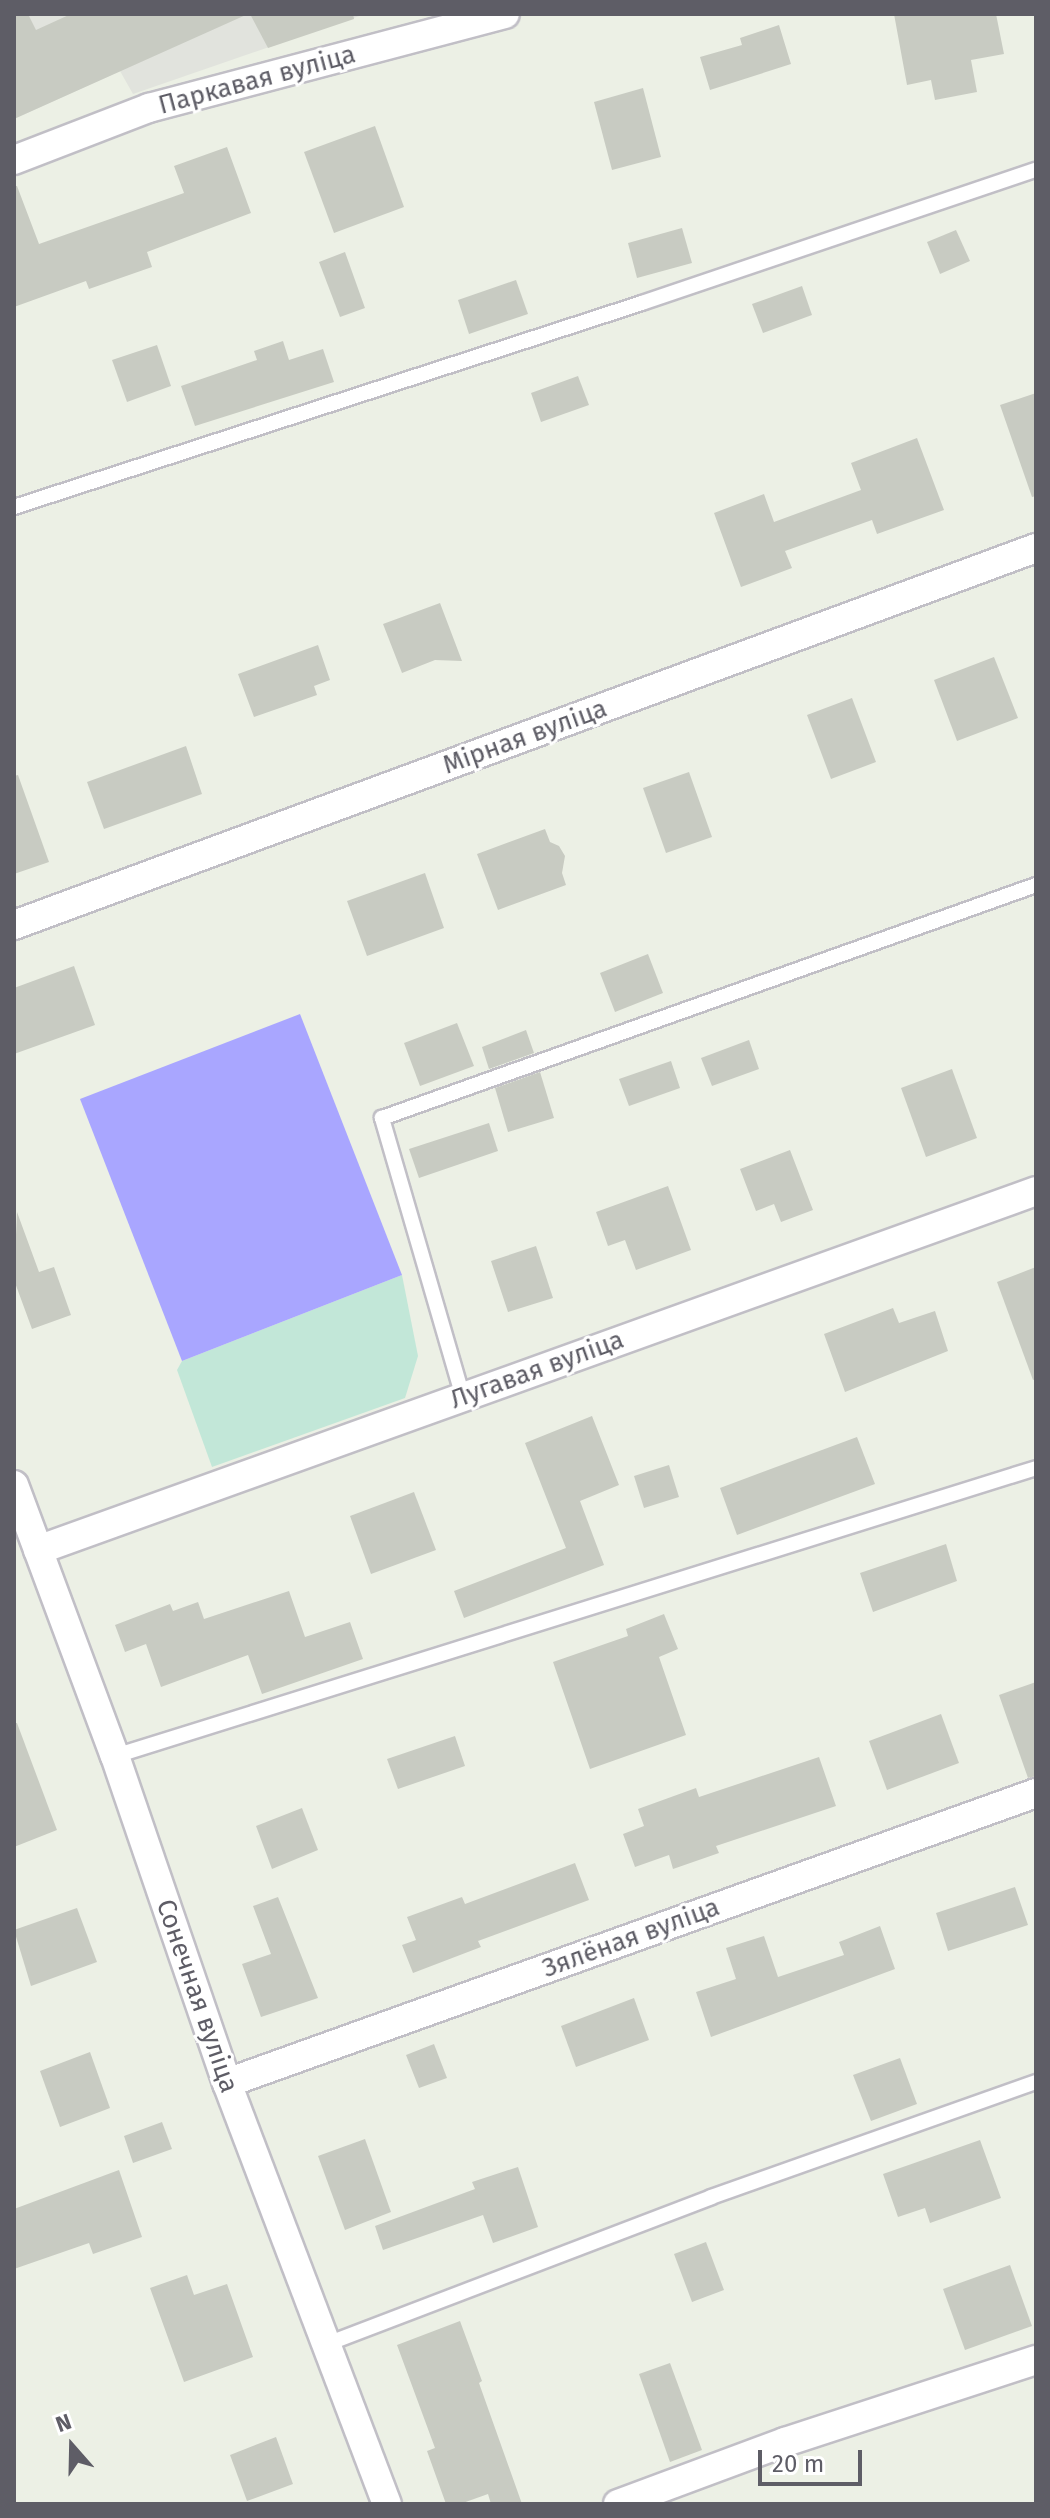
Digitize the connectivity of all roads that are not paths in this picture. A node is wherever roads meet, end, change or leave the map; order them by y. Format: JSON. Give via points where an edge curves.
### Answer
{"nodes":[{"id":1,"x":505,"y":14,"type":"edge"},
{"id":2,"x":14,"y":160,"type":"edge"},
{"id":3,"x":1036,"y":170,"type":"edge"},
{"id":4,"x":14,"y":507,"type":"edge"},
{"id":5,"x":1036,"y":548,"type":"edge"},
{"id":6,"x":1036,"y":885,"type":"edge"},
{"id":7,"x":14,"y":925,"type":"edge"},
{"id":8,"x":1036,"y":1191,"type":"edge"},
{"id":9,"x":463,"y":1397,"type":"junction"},
{"id":10,"x":1036,"y":1468,"type":"edge"},
{"id":11,"x":14,"y":1485,"type":"edge"},
{"id":12,"x":38,"y":1550,"type":"junction"},
{"id":13,"x":115,"y":1756,"type":"junction"},
{"id":14,"x":1036,"y":1793,"type":"edge"},
{"id":15,"x":1036,"y":2082,"type":"edge"},
{"id":16,"x":227,"y":2083,"type":"junction"},
{"id":17,"x":327,"y":2344,"type":"junction"},
{"id":18,"x":1036,"y":2360,"type":"edge"},
{"id":19,"x":387,"y":2504,"type":"edge"},
{"id":20,"x":618,"y":2504,"type":"edge"}],
"edges":[{"from":1,"to":2,"type":"street","name":"Паркавая вуліца","via":[[149,108]]},
{"from":3,"to":4,"type":"lane"},
{"from":5,"to":7,"type":"street","name":"Мірная вуліца"},
{"from":6,"to":9,"type":"lane","via":[[382,1118]]},
{"from":8,"to":9,"type":"street","name":"Лугавая вуліца"},
{"from":9,"to":12,"type":"street","name":"Лугавая вуліца"},
{"from":10,"to":13,"type":"lane"},
{"from":11,"to":12,"type":"street","name":"Сонечная вуліца"},
{"from":12,"to":13,"type":"street","name":"Сонечная вуліца"},
{"from":13,"to":16,"type":"street","name":"Сонечная вуліца"},
{"from":14,"to":16,"type":"street","name":"Зялёная вуліца"},
{"from":15,"to":17,"type":"lane","via":[[711,2197]]},
{"from":16,"to":17,"type":"street","name":"Сонечная вуліца"},
{"from":17,"to":19,"type":"street","name":"Сонечная вуліца"},
{"from":18,"to":20,"type":"street","via":[[785,2442]]}]}
